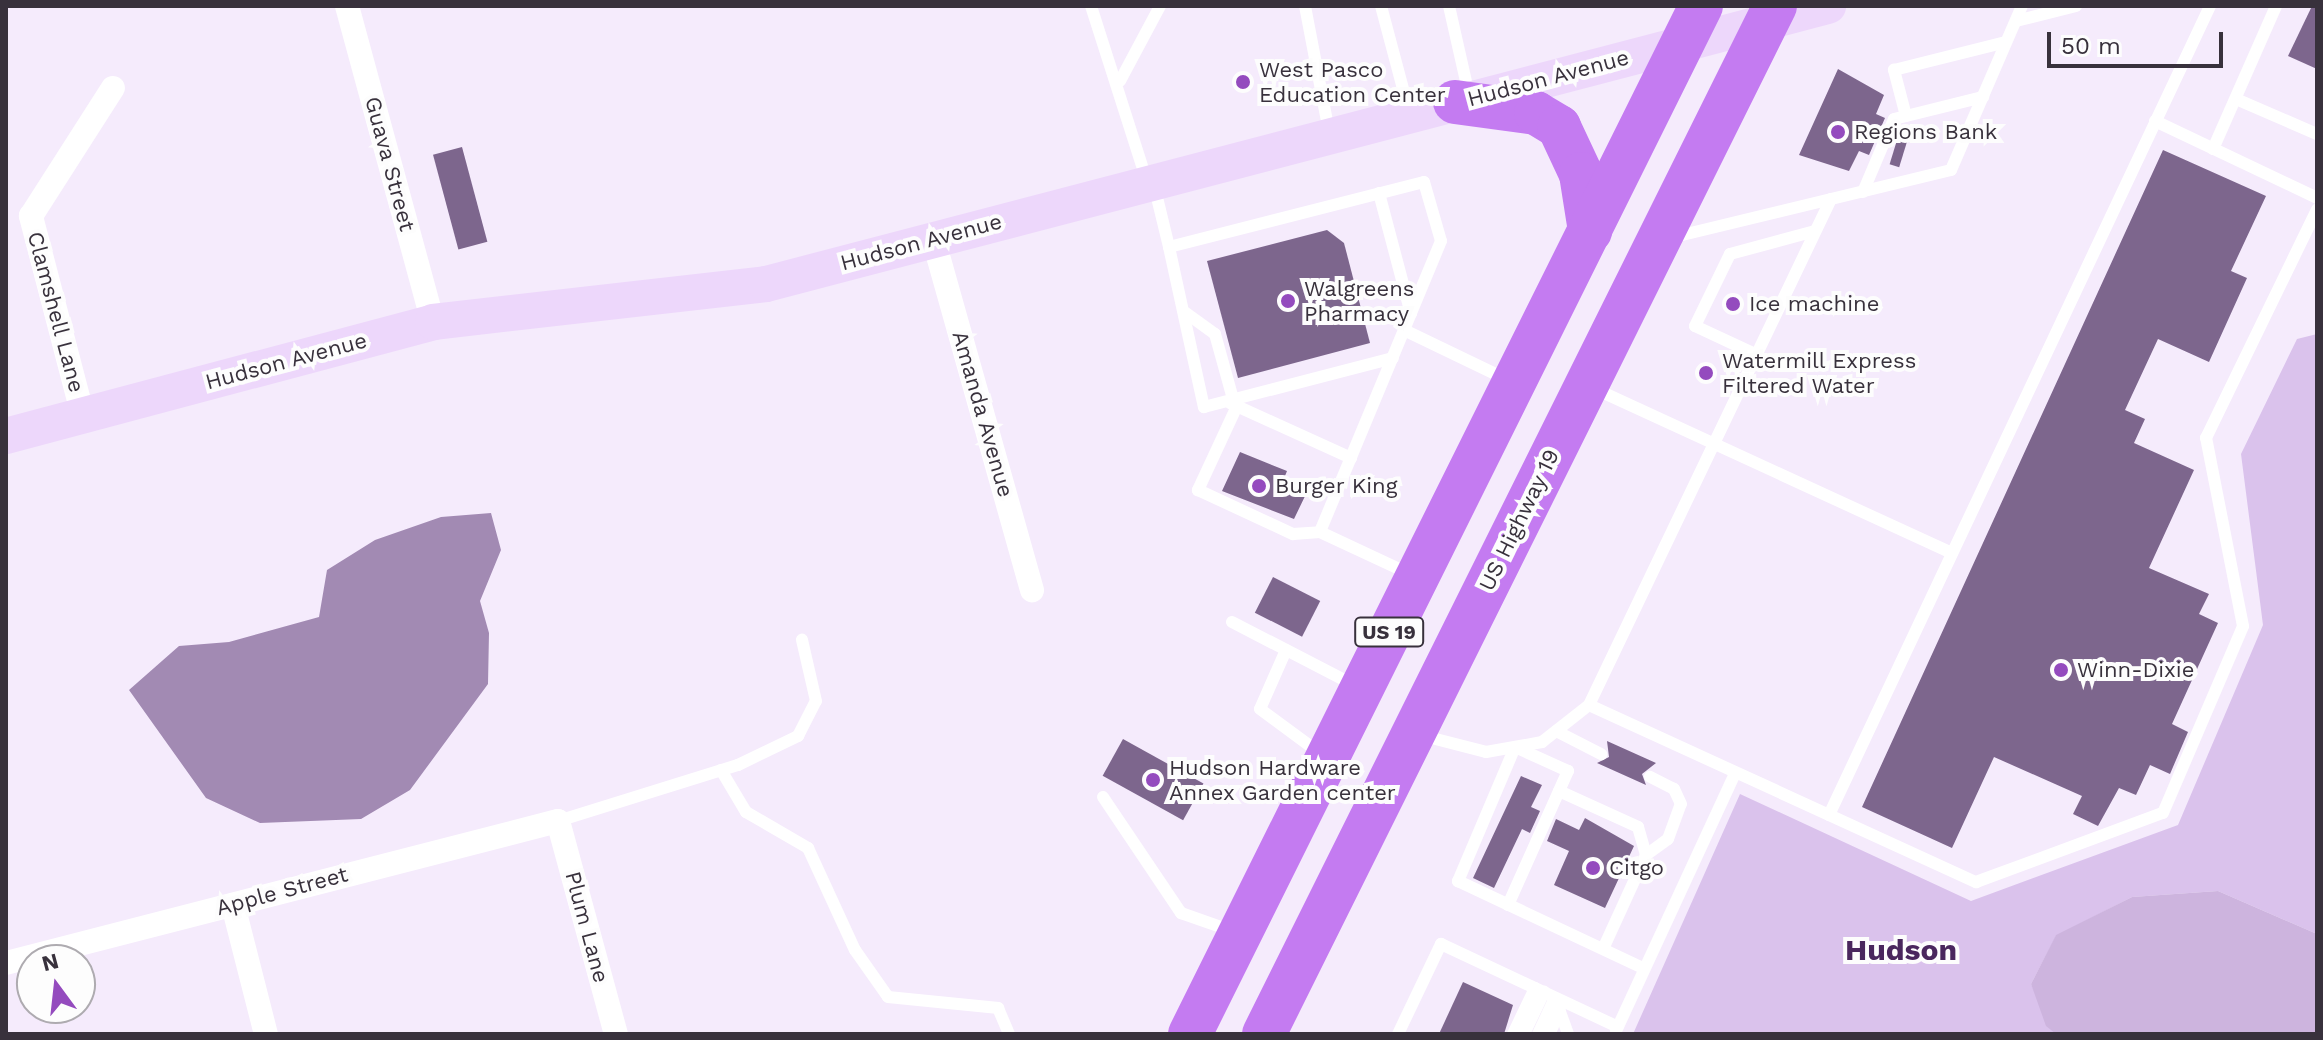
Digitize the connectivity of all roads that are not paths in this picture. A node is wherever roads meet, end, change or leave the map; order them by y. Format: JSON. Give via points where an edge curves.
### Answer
{"nodes":[{"id":1,"x":347,"y":6,"type":"edge"},
{"id":2,"x":1091,"y":6,"type":"edge"},
{"id":3,"x":1160,"y":6,"type":"edge"},
{"id":4,"x":1305,"y":6,"type":"edge"},
{"id":5,"x":1381,"y":6,"type":"edge"},
{"id":6,"x":1449,"y":6,"type":"edge"},
{"id":7,"x":1828,"y":6,"type":"edge"},
{"id":8,"x":2022,"y":6,"type":"edge"},
{"id":9,"x":2076,"y":6,"type":"edge"},
{"id":10,"x":2210,"y":6,"type":"edge"},
{"id":11,"x":2276,"y":6,"type":"edge"},
{"id":12,"x":1772,"y":13,"type":"edge"},
{"id":13,"x":2016,"y":21,"type":"junction"},
{"id":14,"x":1692,"y":25,"type":"edge"},
{"id":15,"x":2006,"y":42,"type":"junction"},
{"id":16,"x":1120,"y":81,"type":"junction"},
{"id":17,"x":113,"y":88,"type":"dead end"},
{"id":18,"x":1983,"y":97,"type":"junction"},
{"id":19,"x":2236,"y":99,"type":"junction"},
{"id":20,"x":1462,"y":100,"type":"junction"},
{"id":21,"x":1409,"y":114,"type":"junction"},
{"id":22,"x":1906,"y":116,"type":"junction"},
{"id":23,"x":2155,"y":121,"type":"junction"},
{"id":24,"x":2317,"y":134,"type":"edge"},
{"id":25,"x":1330,"y":135,"type":"junction"},
{"id":26,"x":2213,"y":149,"type":"junction"},
{"id":27,"x":1150,"y":182,"type":"junction"},
{"id":28,"x":1863,"y":192,"type":"junction"},
{"id":29,"x":1379,"y":193,"type":"junction"},
{"id":30,"x":2317,"y":198,"type":"edge"},
{"id":31,"x":1831,"y":199,"type":"junction"},
{"id":32,"x":2317,"y":209,"type":"edge"},
{"id":33,"x":1590,"y":231,"type":"junction"},
{"id":34,"x":1815,"y":231,"type":"junction"},
{"id":35,"x":933,"y":238,"type":"junction"},
{"id":36,"x":1659,"y":241,"type":"junction"},
{"id":37,"x":1169,"y":247,"type":"junction"},
{"id":38,"x":1186,"y":313,"type":"junction"},
{"id":39,"x":1411,"y":314,"type":"junction"},
{"id":40,"x":433,"y":322,"type":"junction"},
{"id":41,"x":1404,"y":330,"type":"junction"},
{"id":42,"x":1755,"y":354,"type":"junction"},
{"id":43,"x":1393,"y":358,"type":"junction"},
{"id":44,"x":1514,"y":383,"type":"junction"},
{"id":45,"x":1586,"y":385,"type":"junction"},
{"id":46,"x":1232,"y":402,"type":"junction"},
{"id":47,"x":83,"y":416,"type":"junction"},
{"id":48,"x":6,"y":436,"type":"edge"},
{"id":49,"x":1713,"y":443,"type":"junction"},
{"id":50,"x":1351,"y":458,"type":"junction"},
{"id":51,"x":1320,"y":532,"type":"junction"},
{"id":52,"x":1952,"y":553,"type":"junction"},
{"id":53,"x":1416,"y":577,"type":"junction"},
{"id":54,"x":1032,"y":590,"type":"dead end"},
{"id":55,"x":1232,"y":622,"type":"dead end"},
{"id":56,"x":802,"y":640,"type":"dead end"},
{"id":57,"x":1286,"y":650,"type":"junction"},
{"id":58,"x":1361,"y":689,"type":"junction"},
{"id":59,"x":1589,"y":705,"type":"junction"},
{"id":60,"x":1556,"y":731,"type":"junction"},
{"id":61,"x":1414,"y":733,"type":"junction"},
{"id":62,"x":1515,"y":747,"type":"junction"},
{"id":63,"x":1601,"y":754,"type":"dead end"},
{"id":64,"x":1326,"y":758,"type":"junction"},
{"id":65,"x":721,"y":770,"type":"junction"},
{"id":66,"x":1735,"y":773,"type":"junction"},
{"id":67,"x":1650,"y":777,"type":"dead end"},
{"id":68,"x":1559,"y":791,"type":"junction"},
{"id":69,"x":1103,"y":797,"type":"dead end"},
{"id":70,"x":1829,"y":815,"type":"junction"},
{"id":71,"x":558,"y":821,"type":"junction"},
{"id":72,"x":1646,"y":855,"type":"junction"},
{"id":73,"x":233,"y":905,"type":"junction"},
{"id":74,"x":1508,"y":905,"type":"junction"},
{"id":75,"x":1238,"y":933,"type":"junction"},
{"id":76,"x":1603,"y":949,"type":"junction"},
{"id":77,"x":6,"y":963,"type":"edge"},
{"id":78,"x":1643,"y":968,"type":"junction"},
{"id":79,"x":1545,"y":993,"type":"junction"},
{"id":80,"x":1560,"y":1011,"type":"junction"},
{"id":81,"x":1617,"y":1030,"type":"edge"},
{"id":82,"x":1566,"y":1032,"type":"edge"},
{"id":83,"x":266,"y":1034,"type":"edge"},
{"id":84,"x":616,"y":1034,"type":"edge"},
{"id":85,"x":1009,"y":1034,"type":"edge"},
{"id":86,"x":1190,"y":1034,"type":"edge"},
{"id":87,"x":1264,"y":1034,"type":"edge"},
{"id":88,"x":1398,"y":1034,"type":"edge"},
{"id":89,"x":1513,"y":1034,"type":"edge"},
{"id":90,"x":1524,"y":1034,"type":"edge"},
{"id":91,"x":1538,"y":1034,"type":"edge"},
{"id":92,"x":1549,"y":1034,"type":"edge"}],
"edges":[{"from":1,"to":40,"type":"street","name":"Guava Street"},
{"from":2,"to":16,"type":"lane","via":[[1105,58]]},
{"from":3,"to":16,"type":"lane"},
{"from":4,"to":25,"type":"lane"},
{"from":5,"to":21,"type":"lane"},
{"from":6,"to":20,"type":"lane"},
{"from":7,"to":12,"type":"street","name":"Hudson Avenue"},
{"from":8,"to":13,"type":"lane"},
{"from":9,"to":13,"type":"lane"},
{"from":10,"to":23,"type":"lane"},
{"from":11,"to":19,"type":"lane"},
{"from":12,"to":14,"type":"street","name":"Hudson Avenue"},
{"from":12,"to":36,"type":"highway","name":"US Highway 19","number":"US 19"},
{"from":13,"to":15,"type":"lane"},
{"from":14,"to":20,"type":"street","name":"Hudson Avenue"},
{"from":14,"to":33,"type":"highway","number":"US 19"},
{"from":15,"to":18,"type":"lane"},
{"from":15,"to":22,"type":"lane","via":[[1894,70]]},
{"from":16,"to":27,"type":"lane"},
{"from":17,"to":47,"type":"street","name":"Clamshell Lane","via":[[31,216]]},
{"from":18,"to":22,"type":"lane"},
{"from":18,"to":28,"type":"lane","via":[[1951,170]]},
{"from":19,"to":24,"type":"lane"},
{"from":19,"to":26,"type":"lane"},
{"from":20,"to":21,"type":"street","name":"Hudson Avenue"},
{"from":20,"to":33,"type":"highway","via":[[1536,113],[1559,127],[1577,159]]},
{"from":21,"to":25,"type":"street","name":"Hudson Avenue"},
{"from":22,"to":28,"type":"lane","via":[[1894,119]]},
{"from":23,"to":26,"type":"lane"},
{"from":23,"to":52,"type":"lane"},
{"from":25,"to":27,"type":"street","name":"Hudson Avenue"},
{"from":26,"to":30,"type":"lane"},
{"from":27,"to":35,"type":"street","name":"Hudson Avenue"},
{"from":27,"to":37,"type":"lane"},
{"from":28,"to":31,"type":"lane"},
{"from":29,"to":37,"type":"lane"},
{"from":29,"to":39,"type":"lane"},
{"from":29,"to":39,"type":"lane","via":[[1424,182],[1441,241]]},
{"from":31,"to":34,"type":"lane"},
{"from":31,"to":36,"type":"lane"},
{"from":32,"to":70,"type":"lane","via":[[2206,438],[2243,626],[2163,813],[1976,882]]},
{"from":33,"to":44,"type":"highway","number":"US 19"},
{"from":34,"to":42,"type":"lane"},
{"from":34,"to":42,"type":"lane","via":[[1730,254],[1695,326]]},
{"from":35,"to":40,"type":"street","name":"Hudson Avenue","via":[[766,284]]},
{"from":35,"to":54,"type":"street","name":"Amanda Avenue"},
{"from":36,"to":45,"type":"highway","name":"US Highway 19","number":"US 19"},
{"from":37,"to":38,"type":"lane"},
{"from":38,"to":46,"type":"lane","via":[[1215,334]]},
{"from":38,"to":46,"type":"lane","via":[[1204,407]]},
{"from":39,"to":41,"type":"lane"},
{"from":40,"to":47,"type":"street","name":"Hudson Avenue"},
{"from":41,"to":43,"type":"lane"},
{"from":41,"to":44,"type":"lane"},
{"from":42,"to":49,"type":"lane"},
{"from":43,"to":46,"type":"lane"},
{"from":43,"to":50,"type":"lane"},
{"from":44,"to":53,"type":"highway","number":"US 19"},
{"from":45,"to":49,"type":"lane"},
{"from":45,"to":61,"type":"highway","name":"US Highway 19","number":"US 19"},
{"from":46,"to":50,"type":"lane"},
{"from":46,"to":51,"type":"lane","via":[[1198,490],[1293,534]]},
{"from":47,"to":48,"type":"street","name":"Hudson Avenue"},
{"from":49,"to":52,"type":"lane"},
{"from":49,"to":59,"type":"lane"},
{"from":50,"to":51,"type":"lane"},
{"from":51,"to":53,"type":"lane"},
{"from":52,"to":70,"type":"lane"},
{"from":53,"to":58,"type":"highway","number":"US 19"},
{"from":55,"to":57,"type":"lane"},
{"from":56,"to":65,"type":"lane","via":[[816,701],[811,717],[774,752]]},
{"from":57,"to":58,"type":"lane"},
{"from":57,"to":64,"type":"lane","via":[[1260,709]]},
{"from":58,"to":64,"type":"highway","number":"US 19"},
{"from":59,"to":60,"type":"lane"},
{"from":59,"to":66,"type":"lane"},
{"from":60,"to":62,"type":"lane"},
{"from":60,"to":63,"type":"lane"},
{"from":61,"to":62,"type":"lane","via":[[1486,752]]},
{"from":61,"to":87,"type":"highway","name":"US Highway 19","number":"US 19"},
{"from":62,"to":68,"type":"lane","via":[[1568,771]]},
{"from":62,"to":74,"type":"lane","via":[[1458,881]]},
{"from":64,"to":75,"type":"highway","number":"US 19"},
{"from":65,"to":71,"type":"lane"},
{"from":65,"to":85,"type":"lane","via":[[746,812],[808,848],[855,950],[888,997],[998,1008]]},
{"from":66,"to":70,"type":"lane"},
{"from":66,"to":78,"type":"lane"},
{"from":67,"to":72,"type":"lane","via":[[1674,789],[1681,804],[1668,839]]},
{"from":68,"to":72,"type":"lane","via":[[1638,827]]},
{"from":68,"to":74,"type":"lane"},
{"from":69,"to":75,"type":"lane","via":[[1181,913]]},
{"from":71,"to":73,"type":"street","name":"Apple Street"},
{"from":71,"to":84,"type":"street","name":"Plum Lane"},
{"from":72,"to":76,"type":"lane"},
{"from":73,"to":77,"type":"street","name":"Apple Street"},
{"from":73,"to":83,"type":"street"},
{"from":74,"to":76,"type":"lane"},
{"from":75,"to":86,"type":"highway","number":"US 19"},
{"from":76,"to":78,"type":"lane"},
{"from":78,"to":81,"type":"lane"},
{"from":79,"to":80,"type":"lane"},
{"from":79,"to":81,"type":"lane"},
{"from":79,"to":88,"type":"lane","via":[[1441,944]]},
{"from":79,"to":89,"type":"lane"},
{"from":79,"to":90,"type":"lane"},
{"from":79,"to":91,"type":"lane"},
{"from":80,"to":82,"type":"lane"},
{"from":80,"to":92,"type":"lane"}]}
